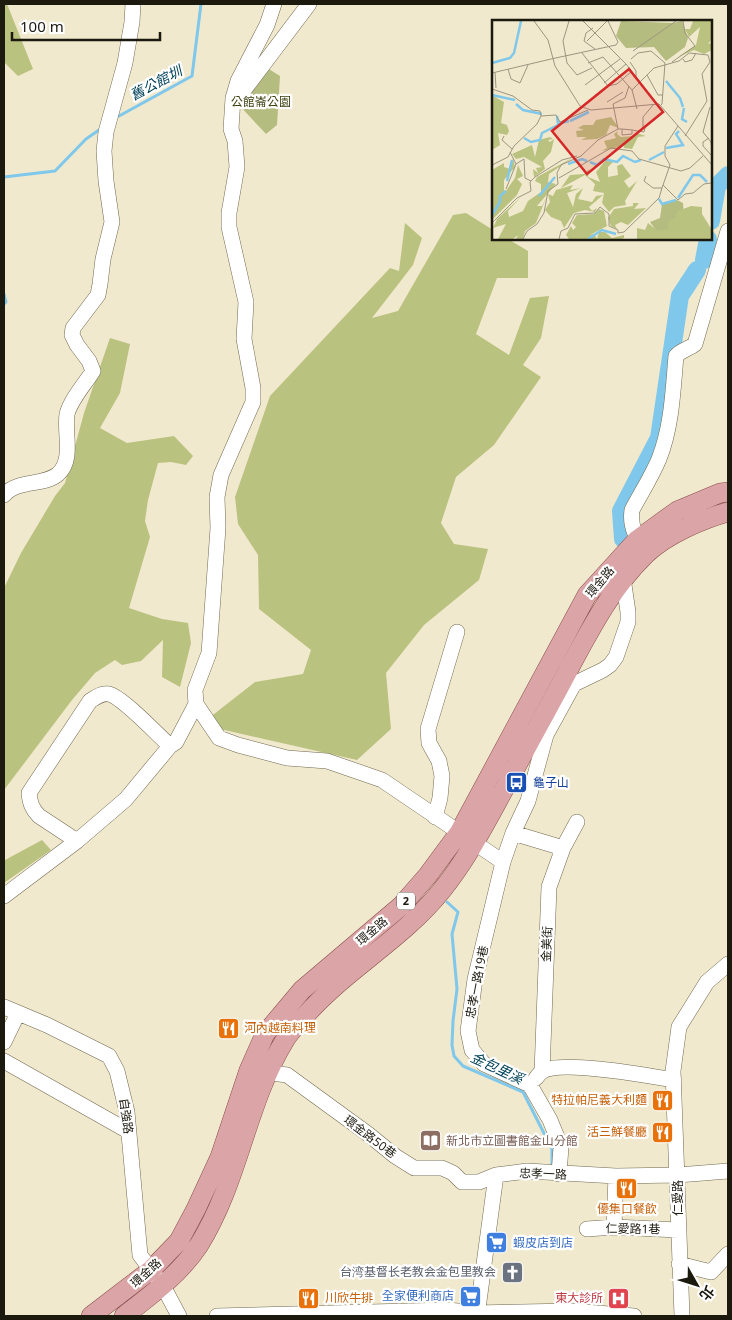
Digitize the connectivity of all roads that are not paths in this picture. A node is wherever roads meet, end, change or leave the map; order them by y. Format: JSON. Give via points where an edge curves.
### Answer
{"nodes":[{"id":1,"x":133,"y":4,"type":"edge"},
{"id":2,"x":274,"y":4,"type":"edge"},
{"id":3,"x":308,"y":4,"type":"edge"},
{"id":4,"x":233,"y":98,"type":"junction"},
{"id":5,"x":728,"y":231,"type":"edge"},
{"id":6,"x":728,"y":492,"type":"edge"},
{"id":7,"x":4,"y":495,"type":"edge"},
{"id":8,"x":728,"y":512,"type":"edge"},
{"id":9,"x":643,"y":546,"type":"junction"},
{"id":10,"x":623,"y":578,"type":"junction"},
{"id":11,"x":457,"y":632,"type":"dead end"},
{"id":12,"x":196,"y":704,"type":"junction"},
{"id":13,"x":170,"y":746,"type":"junction"},
{"id":14,"x":435,"y":817,"type":"junction"},
{"id":15,"x":577,"y":822,"type":"dead end"},
{"id":16,"x":459,"y":832,"type":"junction"},
{"id":17,"x":513,"y":834,"type":"junction"},
{"id":18,"x":77,"y":841,"type":"junction"},
{"id":19,"x":476,"y":842,"type":"junction"},
{"id":20,"x":562,"y":848,"type":"junction"},
{"id":21,"x":503,"y":862,"type":"junction"},
{"id":22,"x":4,"y":896,"type":"edge"},
{"id":23,"x":728,"y":964,"type":"edge"},
{"id":24,"x":4,"y":1007,"type":"edge"},
{"id":25,"x":18,"y":1013,"type":"junction"},
{"id":26,"x":4,"y":1042,"type":"edge"},
{"id":27,"x":4,"y":1061,"type":"edge"},
{"id":28,"x":258,"y":1071,"type":"junction"},
{"id":29,"x":542,"y":1072,"type":"junction"},
{"id":30,"x":674,"y":1080,"type":"junction"},
{"id":31,"x":530,"y":1085,"type":"junction"},
{"id":32,"x":128,"y":1131,"type":"junction"},
{"id":33,"x":728,"y":1171,"type":"edge"},
{"id":34,"x":559,"y":1174,"type":"junction"},
{"id":35,"x":678,"y":1175,"type":"junction"},
{"id":36,"x":496,"y":1176,"type":"junction"},
{"id":37,"x":616,"y":1176,"type":"junction"},
{"id":38,"x":614,"y":1227,"type":"junction"},
{"id":39,"x":588,"y":1229,"type":"dead end"},
{"id":40,"x":678,"y":1230,"type":"junction"},
{"id":41,"x":728,"y":1254,"type":"edge"},
{"id":42,"x":679,"y":1264,"type":"junction"},
{"id":43,"x":151,"y":1270,"type":"junction"},
{"id":44,"x":163,"y":1286,"type":"junction"},
{"id":45,"x":573,"y":1314,"type":"edge"},
{"id":46,"x":472,"y":1315,"type":"edge"},
{"id":47,"x":91,"y":1316,"type":"edge"},
{"id":48,"x":124,"y":1316,"type":"edge"},
{"id":49,"x":179,"y":1316,"type":"edge"},
{"id":50,"x":217,"y":1316,"type":"edge"},
{"id":51,"x":634,"y":1316,"type":"edge"},
{"id":52,"x":682,"y":1316,"type":"edge"}],
"edges":[{"from":1,"to":7,"type":"street","via":[[125,63],[105,141],[112,222],[102,260],[98,295],[73,328],[72,335],[93,371],[69,408],[67,450],[58,474],[21,485]]},
{"from":2,"to":4,"type":"street"},
{"from":3,"to":4,"type":"street","via":[[241,94]]},
{"from":4,"to":12,"type":"street","via":[[231,128],[237,167],[229,227],[246,302],[244,339],[254,388],[253,402],[221,475],[217,497],[218,528],[209,653],[195,690]]},
{"from":5,"to":9,"type":"street","via":[[695,344],[676,356],[667,435],[659,460],[632,510],[631,519]]},
{"from":6,"to":9,"type":"main road","name":"環金路","number":"2","via":[[677,511]]},
{"from":8,"to":9,"type":"main road","name":"環金路","number":"2","via":[[710,516]]},
{"from":9,"to":10,"type":"main road","name":"環金路","number":"2"},
{"from":9,"to":16,"type":"main road","name":"環金路","number":"2","via":[[587,595]]},
{"from":10,"to":17,"type":"street","name":"忠孝一路19巷","via":[[628,622],[616,657],[603,670],[574,684],[546,735],[528,801]]},
{"from":10,"to":19,"type":"main road","name":"環金路","number":"2","via":[[599,614]]},
{"from":11,"to":14,"type":"street","via":[[428,729],[429,743],[439,761],[442,776]]},
{"from":12,"to":13,"type":"street","via":[[176,742]]},
{"from":12,"to":14,"type":"street","via":[[219,738],[287,758],[327,761],[382,780]]},
{"from":13,"to":18,"type":"street","via":[[126,799]]},
{"from":13,"to":18,"type":"street","via":[[120,700],[109,694],[90,701],[29,793],[34,812]]},
{"from":14,"to":16,"type":"street"},
{"from":15,"to":20,"type":"street","name":"金美街"},
{"from":16,"to":19,"type":"street"},
{"from":16,"to":28,"type":"main road","name":"環金路","number":"2","via":[[401,906],[302,990],[265,1034]]},
{"from":17,"to":20,"type":"street"},
{"from":17,"to":21,"type":"street","name":"忠孝一路19巷"},
{"from":18,"to":22,"type":"street"},
{"from":19,"to":21,"type":"street"},
{"from":19,"to":28,"type":"main road","name":"環金路","number":"2","via":[[442,891],[417,917],[317,1002]]},
{"from":20,"to":29,"type":"street","name":"金美街","via":[[549,887]]},
{"from":21,"to":31,"type":"street","name":"忠孝一路19巷","via":[[475,979],[468,1030],[472,1050],[484,1064]]},
{"from":23,"to":30,"type":"street","name":"仁愛路","via":[[707,982],[679,1027]]},
{"from":24,"to":25,"type":"street","name":"自強路"},
{"from":25,"to":26,"type":"street"},
{"from":25,"to":32,"type":"street","name":"自強路","via":[[109,1056],[117,1071]]},
{"from":27,"to":32,"type":"street"},
{"from":28,"to":36,"type":"street","name":"環金路50巷","via":[[287,1076],[414,1168],[442,1168],[453,1172],[462,1182],[479,1182]]},
{"from":28,"to":43,"type":"main road","name":"環金路","number":"2","via":[[179,1241]]},
{"from":28,"to":44,"type":"main road","name":"環金路","number":"2","via":[[230,1180],[216,1215],[197,1248]]},
{"from":29,"to":30,"type":"street","via":[[557,1068],[614,1070]]},
{"from":29,"to":31,"type":"street"},
{"from":30,"to":35,"type":"street","name":"仁愛路"},
{"from":31,"to":34,"type":"street","via":[[561,1147]]},
{"from":32,"to":43,"type":"street","name":"自強路","via":[[140,1255]]},
{"from":33,"to":35,"type":"street","name":"忠孝一路"},
{"from":34,"to":36,"type":"street","name":"忠孝一路","via":[[527,1172]]},
{"from":34,"to":37,"type":"street","name":"忠孝一路"},
{"from":35,"to":37,"type":"street","name":"忠孝一路"},
{"from":35,"to":40,"type":"street","name":"仁愛路"},
{"from":36,"to":46,"type":"street"},
{"from":37,"to":38,"type":"street"},
{"from":38,"to":39,"type":"street","name":"仁愛路1巷"},
{"from":38,"to":40,"type":"street","name":"仁愛路1巷"},
{"from":40,"to":42,"type":"street","name":"仁愛路"},
{"from":41,"to":42,"type":"street","via":[[711,1272]]},
{"from":42,"to":52,"type":"street","name":"仁愛路"},
{"from":43,"to":44,"type":"street","name":"自強路"},
{"from":43,"to":47,"type":"main road","name":"環金路","number":"2"},
{"from":44,"to":48,"type":"main road","name":"環金路","number":"2"},
{"from":44,"to":49,"type":"street","name":"自強路"},
{"from":45,"to":46,"type":"street"},
{"from":45,"to":51,"type":"street"},
{"from":46,"to":50,"type":"street","via":[[448,1310]]}]}
